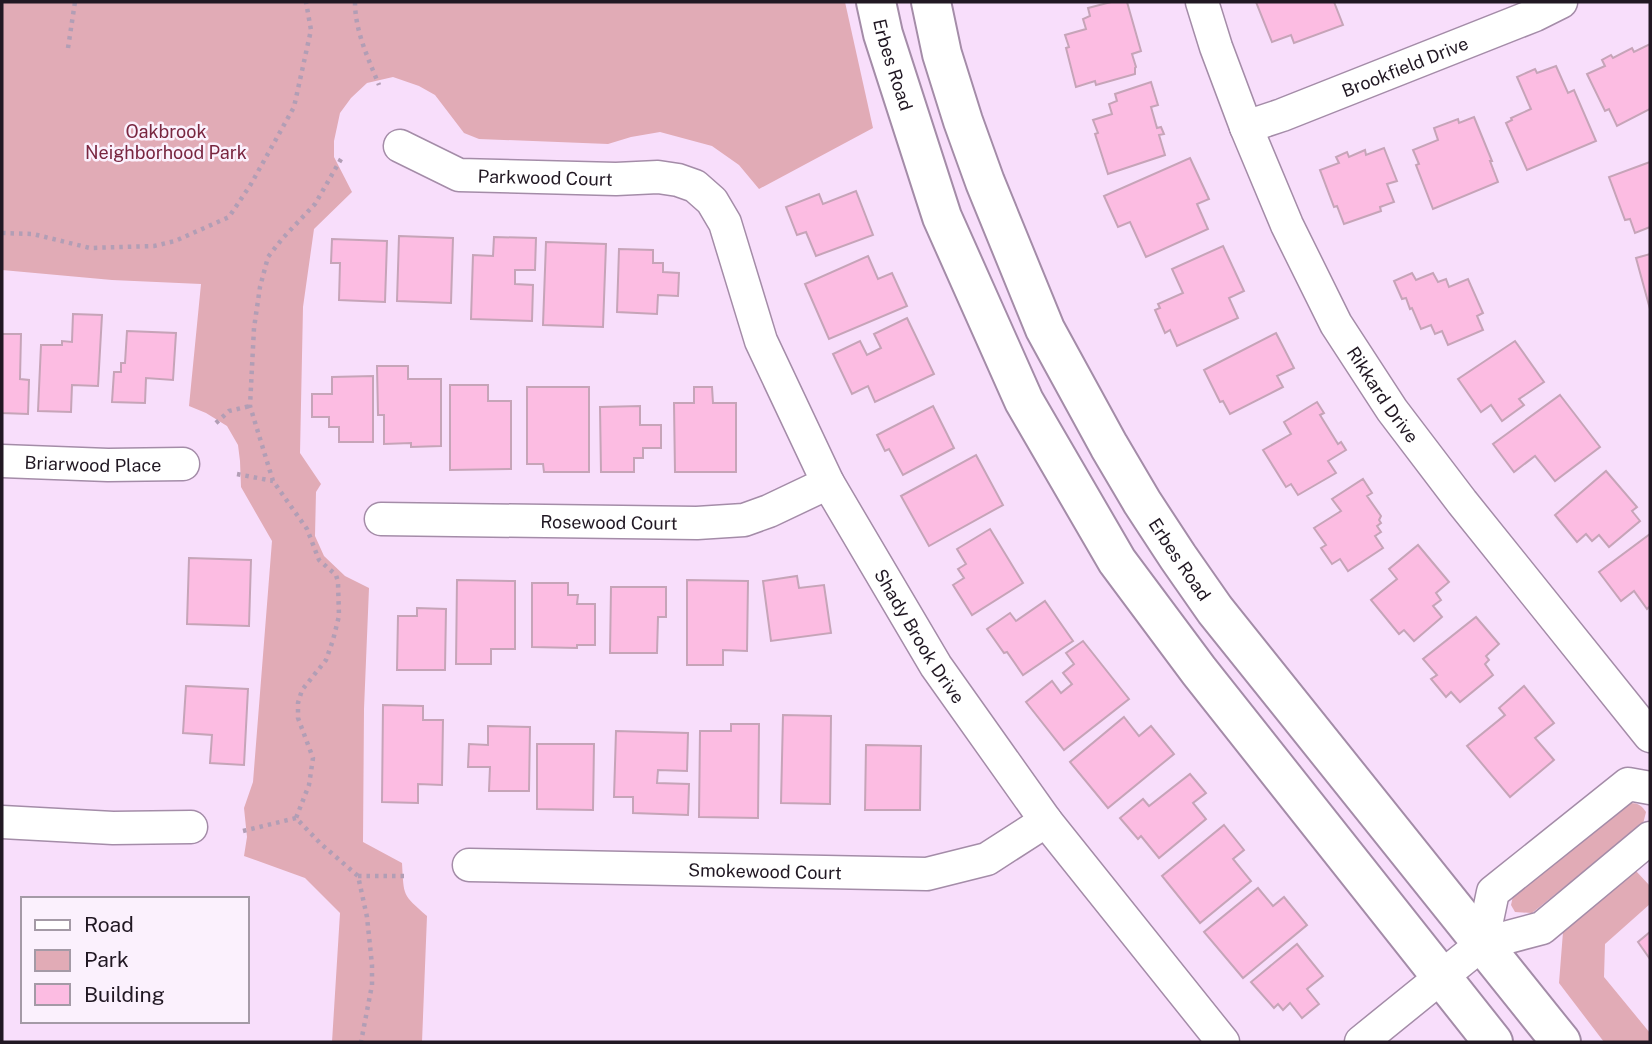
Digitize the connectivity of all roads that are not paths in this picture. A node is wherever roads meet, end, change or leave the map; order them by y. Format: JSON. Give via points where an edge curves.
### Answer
{"nodes":[{"id":1,"x":876,"y":2,"type":"edge"},
{"id":2,"x":931,"y":2,"type":"edge"},
{"id":3,"x":1202,"y":2,"type":"edge"},
{"id":4,"x":1560,"y":2,"type":"edge"},
{"id":5,"x":1246,"y":127,"type":"junction"},
{"id":6,"x":400,"y":146,"type":"dead end"},
{"id":7,"x":695,"y":186,"type":"joint"},
{"id":8,"x":2,"y":461,"type":"edge"},
{"id":9,"x":183,"y":464,"type":"dead end"},
{"id":10,"x":828,"y":483,"type":"junction"},
{"id":11,"x":381,"y":519,"type":"dead end"},
{"id":12,"x":1650,"y":736,"type":"edge"},
{"id":13,"x":1650,"y":788,"type":"edge"},
{"id":14,"x":1046,"y":821,"type":"junction"},
{"id":15,"x":2,"y":822,"type":"edge"},
{"id":16,"x":191,"y":827,"type":"dead end"},
{"id":17,"x":1650,"y":838,"type":"edge"},
{"id":18,"x":469,"y":865,"type":"dead end"},
{"id":19,"x":1482,"y":944,"type":"junction"},
{"id":20,"x":1442,"y":976,"type":"junction"},
{"id":21,"x":1223,"y":1042,"type":"edge"},
{"id":22,"x":1361,"y":1042,"type":"edge"},
{"id":23,"x":1493,"y":1042,"type":"edge"},
{"id":24,"x":1561,"y":1042,"type":"edge"}],
"edges":[{"from":1,"to":20,"type":"main road","name":"Erbes Road","via":[[942,217],[1024,401],[1117,561]]},
{"from":2,"to":19,"type":"main road","name":"Erbes Road","via":[[963,121],[1019,268],[1045,329],[1109,446],[1216,610]]},
{"from":3,"to":5,"type":"street","name":"Rikkard Drive"},
{"from":4,"to":5,"type":"street","name":"Brookfield Drive"},
{"from":5,"to":12,"type":"street","name":"Rikkard Drive","via":[[1336,324],[1392,410]]},
{"from":6,"to":7,"type":"street","name":"Parkwood Court","via":[[459,175],[658,177]]},
{"from":7,"to":10,"type":"street","name":"Shady Brook Drive","via":[[712,201],[725,223],[761,341]]},
{"from":8,"to":9,"type":"street","name":"Briarwood Place"},
{"from":10,"to":11,"type":"street","name":"Rosewood Court","via":[[744,520]]},
{"from":10,"to":14,"type":"street","name":"Shady Brook Drive","via":[[936,666]]},
{"from":13,"to":19,"type":"street","via":[[1628,784],[1493,892]]},
{"from":14,"to":18,"type":"street","name":"Smokewood Court","via":[[988,859],[927,874]]},
{"from":14,"to":21,"type":"street","name":"Shady Brook Drive"},
{"from":15,"to":16,"type":"street"},
{"from":17,"to":19,"type":"street","via":[[1542,928]]},
{"from":19,"to":20,"type":"street"},
{"from":19,"to":24,"type":"main road","name":"Erbes Road"},
{"from":20,"to":22,"type":"street"},
{"from":20,"to":23,"type":"main road","name":"Erbes Road"}]}
